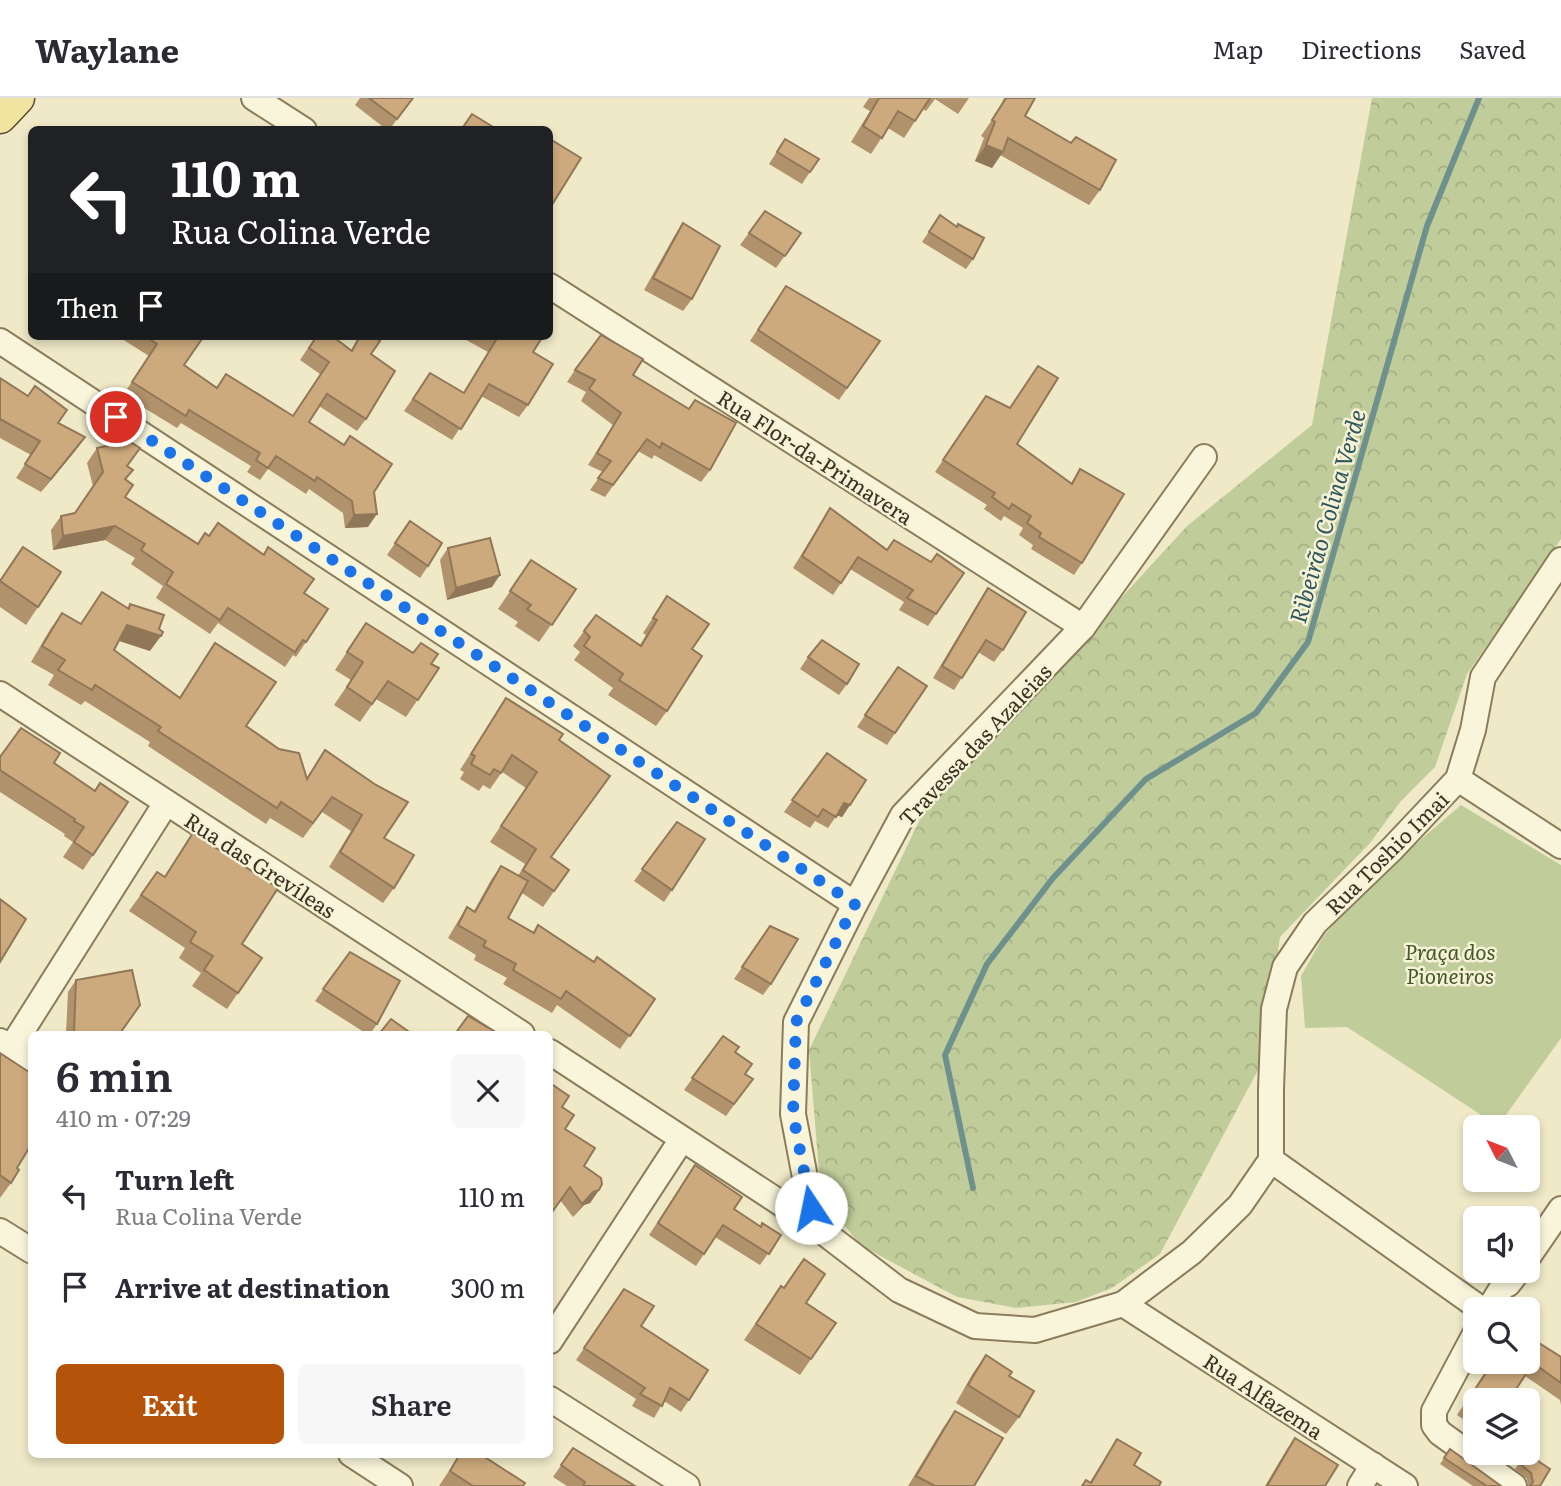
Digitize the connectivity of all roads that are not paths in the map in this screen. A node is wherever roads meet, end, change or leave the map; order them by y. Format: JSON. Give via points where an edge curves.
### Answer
{"nodes":[{"id":1,"x":18,"y":98,"type":"edge"},
{"id":2,"x":254,"y":98,"type":"edge"},
{"id":3,"x":0,"y":117,"type":"edge"},
{"id":4,"x":298,"y":126,"type":"edge"},
{"id":5,"x":553,"y":288,"type":"edge"},
{"id":6,"x":0,"y":341,"type":"edge"},
{"id":7,"x":1204,"y":457,"type":"dead end"},
{"id":8,"x":1561,"y":561,"type":"edge"},
{"id":9,"x":1083,"y":626,"type":"junction"},
{"id":10,"x":0,"y":694,"type":"edge"},
{"id":11,"x":1458,"y":779,"type":"junction"},
{"id":12,"x":166,"y":803,"type":"junction"},
{"id":13,"x":1561,"y":846,"type":"edge"},
{"id":14,"x":855,"y":904,"type":"junction"},
{"id":15,"x":517,"y":1031,"type":"edge"},
{"id":16,"x":14,"y":1050,"type":"edge"},
{"id":17,"x":553,"y":1054,"type":"edge"},
{"id":18,"x":682,"y":1139,"type":"junction"},
{"id":19,"x":1271,"y":1160,"type":"junction"},
{"id":20,"x":1561,"y":1209,"type":"edge"},
{"id":21,"x":814,"y":1225,"type":"junction"},
{"id":22,"x":0,"y":1231,"type":"edge"},
{"id":23,"x":1540,"y":1240,"type":"edge"},
{"id":24,"x":28,"y":1248,"type":"edge"},
{"id":25,"x":1464,"y":1297,"type":"edge"},
{"id":26,"x":1124,"y":1304,"type":"junction"},
{"id":27,"x":553,"y":1336,"type":"edge"},
{"id":28,"x":1463,"y":1357,"type":"edge"},
{"id":29,"x":553,"y":1401,"type":"edge"},
{"id":30,"x":357,"y":1458,"type":"edge"},
{"id":31,"x":1366,"y":1476,"type":"edge"},
{"id":32,"x":400,"y":1486,"type":"edge"},
{"id":33,"x":687,"y":1486,"type":"edge"},
{"id":34,"x":1405,"y":1486,"type":"edge"},
{"id":35,"x":1514,"y":1486,"type":"edge"}],
"edges":[{"from":1,"to":3,"type":"main road"},
{"from":2,"to":4,"type":"street"},
{"from":5,"to":9,"type":"street","name":"Rua Flor-da-Primavera"},
{"from":6,"to":14,"type":"street"},
{"from":7,"to":9,"type":"street","name":"Travessa das Azaleias"},
{"from":8,"to":11,"type":"street","name":"Rua Toshio Imai","via":[[1483,677]]},
{"from":9,"to":14,"type":"street","name":"Travessa das Azaleias","via":[[903,815]]},
{"from":10,"to":12,"type":"street","name":"Rua das Grevíleas"},
{"from":11,"to":13,"type":"street"},
{"from":11,"to":19,"type":"street","name":"Rua Toshio Imai","via":[[1315,923],[1285,967],[1274,1009]]},
{"from":12,"to":15,"type":"street","name":"Rua das Grevíleas"},
{"from":12,"to":16,"type":"street"},
{"from":14,"to":21,"type":"street","name":"Travessa das Azaleias","via":[[796,1022],[793,1114]]},
{"from":17,"to":18,"type":"street"},
{"from":18,"to":21,"type":"street"},
{"from":18,"to":27,"type":"street"},
{"from":19,"to":25,"type":"street"},
{"from":19,"to":26,"type":"street","via":[[1240,1205],[1192,1252]]},
{"from":20,"to":23,"type":"street"},
{"from":21,"to":26,"type":"street","via":[[899,1290],[975,1326],[1035,1330]]},
{"from":22,"to":24,"type":"street"},
{"from":26,"to":31,"type":"street","name":"Rua Alfazema"},
{"from":28,"to":35,"type":"street","via":[[1434,1411],[1434,1425]]},
{"from":29,"to":33,"type":"street"},
{"from":30,"to":32,"type":"street"},
{"from":31,"to":34,"type":"street","name":"Rua Alfazema"}]}
